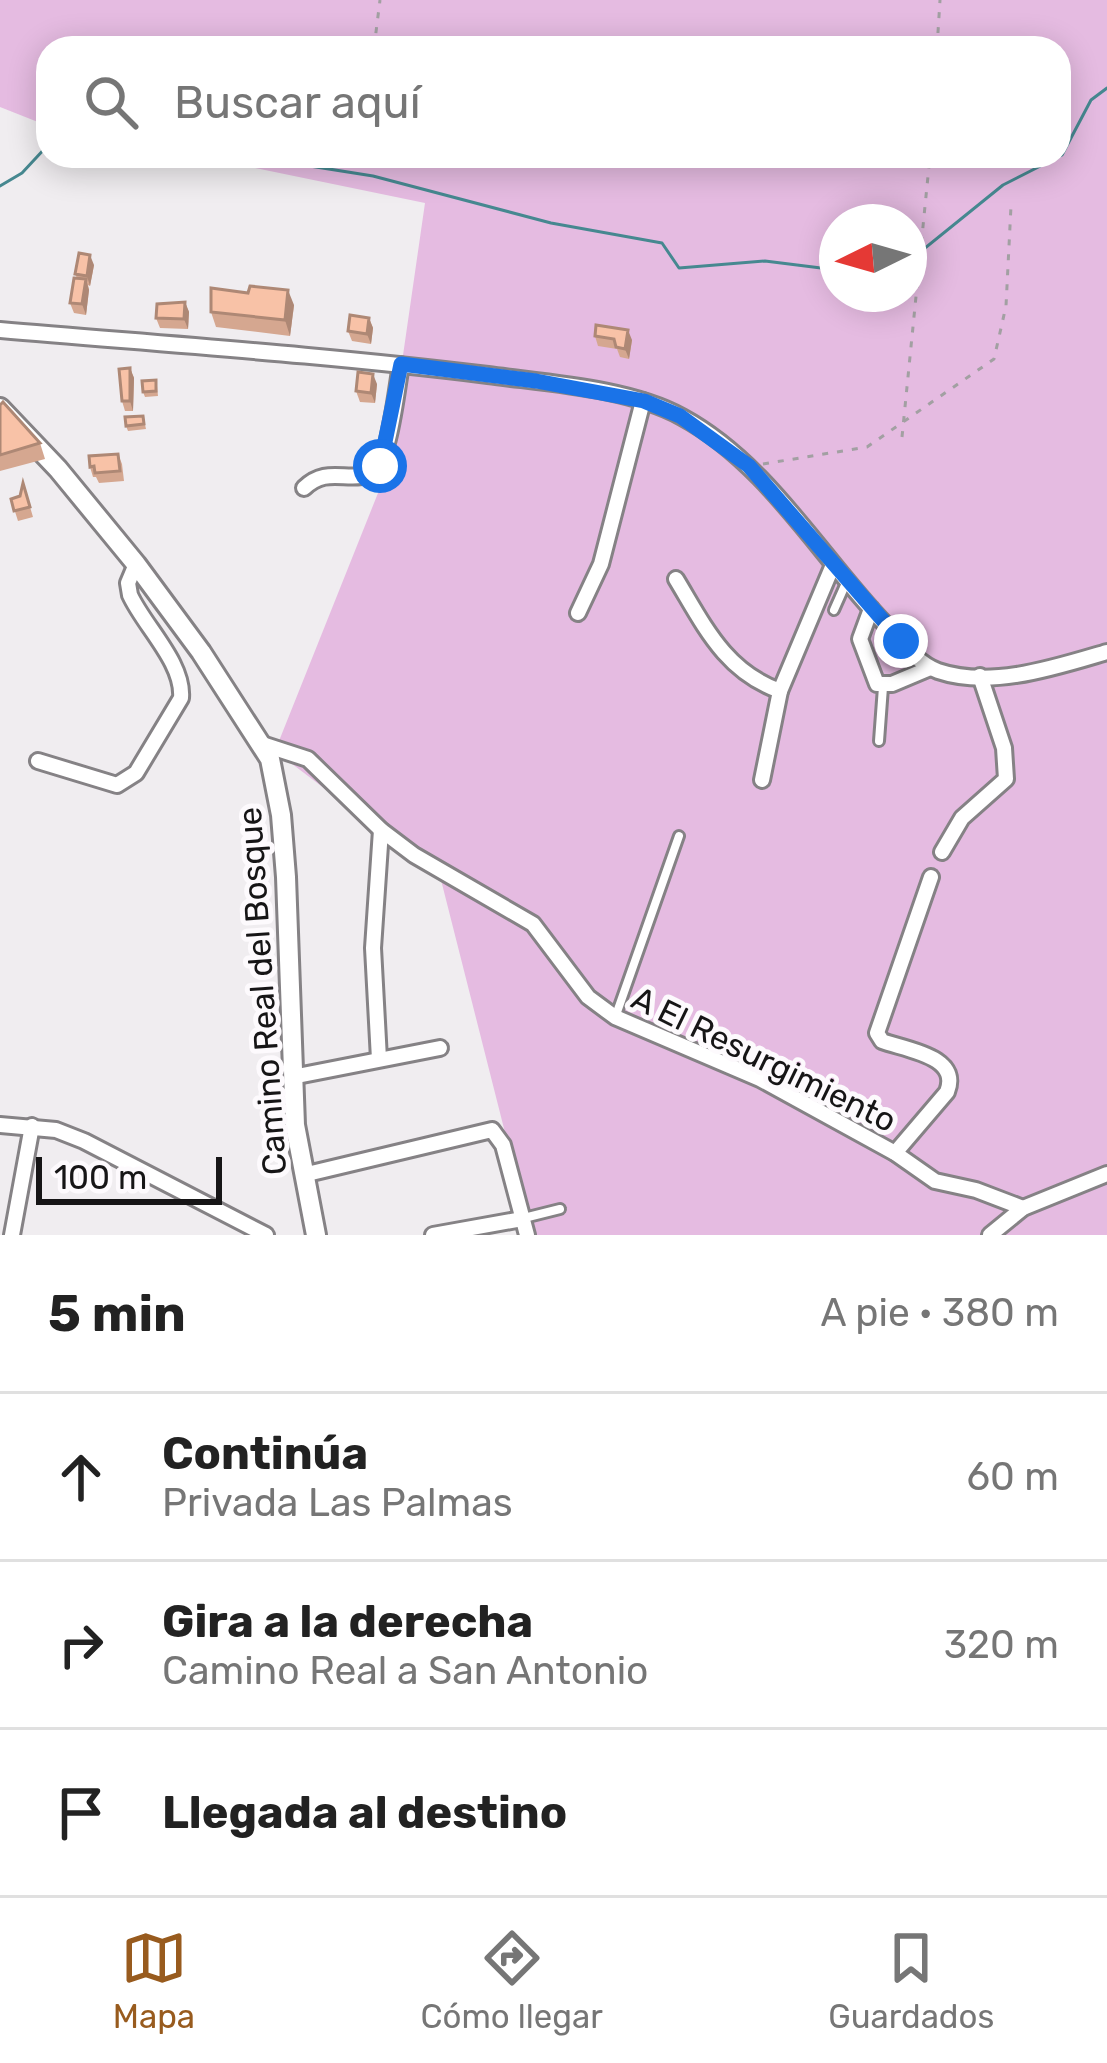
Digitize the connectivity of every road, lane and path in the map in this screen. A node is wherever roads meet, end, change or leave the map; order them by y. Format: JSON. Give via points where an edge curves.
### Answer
{"nodes":[{"id":1,"x":380,"y":0,"type":"edge"},
{"id":2,"x":940,"y":0,"type":"edge"},
{"id":3,"x":376,"y":36,"type":"edge"},
{"id":4,"x":938,"y":36,"type":"edge"},
{"id":5,"x":929,"y":168,"type":"edge"},
{"id":6,"x":1011,"y":206,"type":"dead end"},
{"id":7,"x":0,"y":330,"type":"edge"},
{"id":8,"x":401,"y":364,"type":"junction"},
{"id":9,"x":644,"y":401,"type":"junction"},
{"id":10,"x":1,"y":410,"type":"edge"},
{"id":11,"x":904,"y":420,"type":"junction"},
{"id":12,"x":902,"y":437,"type":"dead end"},
{"id":13,"x":749,"y":466,"type":"junction"},
{"id":14,"x":304,"y":488,"type":"dead end"},
{"id":15,"x":136,"y":564,"type":"junction"},
{"id":16,"x":833,"y":565,"type":"junction"},
{"id":17,"x":676,"y":579,"type":"dead end"},
{"id":18,"x":847,"y":581,"type":"junction"},
{"id":19,"x":871,"y":609,"type":"junction"},
{"id":20,"x":834,"y":610,"type":"dead end"},
{"id":21,"x":578,"y":614,"type":"dead end"},
{"id":22,"x":1107,"y":652,"type":"edge"},
{"id":23,"x":930,"y":668,"type":"junction"},
{"id":24,"x":980,"y":676,"type":"junction"},
{"id":25,"x":883,"y":687,"type":"junction"},
{"id":26,"x":780,"y":691,"type":"junction"},
{"id":27,"x":879,"y":741,"type":"dead end"},
{"id":28,"x":262,"y":744,"type":"junction"},
{"id":29,"x":38,"y":761,"type":"dead end"},
{"id":30,"x":762,"y":780,"type":"dead end"},
{"id":31,"x":381,"y":830,"type":"junction"},
{"id":32,"x":679,"y":836,"type":"dead end"},
{"id":33,"x":942,"y":852,"type":"dead end"},
{"id":34,"x":931,"y":877,"type":"dead end"},
{"id":35,"x":615,"y":1017,"type":"junction"},
{"id":36,"x":440,"y":1048,"type":"dead end"},
{"id":37,"x":380,"y":1060,"type":"junction"},
{"id":38,"x":292,"y":1076,"type":"junction"},
{"id":39,"x":0,"y":1125,"type":"edge"},
{"id":40,"x":32,"y":1126,"type":"junction"},
{"id":41,"x":895,"y":1153,"type":"junction"},
{"id":42,"x":1107,"y":1174,"type":"edge"},
{"id":43,"x":303,"y":1175,"type":"junction"},
{"id":44,"x":1023,"y":1208,"type":"junction"},
{"id":45,"x":560,"y":1209,"type":"dead end"},
{"id":46,"x":522,"y":1219,"type":"junction"},
{"id":47,"x":12,"y":1235,"type":"edge"},
{"id":48,"x":266,"y":1235,"type":"edge"},
{"id":49,"x":316,"y":1235,"type":"edge"},
{"id":50,"x":434,"y":1235,"type":"edge"},
{"id":51,"x":527,"y":1235,"type":"edge"},
{"id":52,"x":990,"y":1235,"type":"edge"}],
"edges":[{"from":1,"to":3,"type":"path"},
{"from":2,"to":4,"type":"path"},
{"from":5,"to":11,"type":"path"},
{"from":6,"to":11,"type":"path","via":[[994,359]]},
{"from":7,"to":8,"type":"street"},
{"from":8,"to":9,"type":"street"},
{"from":8,"to":14,"type":"street","via":[[377,470],[325,475]]},
{"from":9,"to":13,"type":"street","via":[[680,416]]},
{"from":9,"to":21,"type":"street","via":[[601,564]]},
{"from":10,"to":15,"type":"street","name":"Camino Real del Bosque"},
{"from":11,"to":12,"type":"path"},
{"from":11,"to":13,"type":"path","via":[[866,447]]},
{"from":13,"to":16,"type":"street"},
{"from":15,"to":28,"type":"street","name":"Camino Real del Bosque"},
{"from":15,"to":29,"type":"street","via":[[130,595],[176,672],[182,698],[136,773],[117,785]]},
{"from":16,"to":18,"type":"street"},
{"from":16,"to":26,"type":"street"},
{"from":17,"to":26,"type":"street","via":[[728,661]]},
{"from":18,"to":19,"type":"street"},
{"from":18,"to":20,"type":"lane"},
{"from":19,"to":23,"type":"street"},
{"from":19,"to":25,"type":"street","via":[[860,638]]},
{"from":22,"to":24,"type":"street"},
{"from":23,"to":24,"type":"street"},
{"from":23,"to":25,"type":"street"},
{"from":24,"to":33,"type":"street","via":[[1006,779],[962,818]]},
{"from":25,"to":27,"type":"lane"},
{"from":26,"to":30,"type":"street"},
{"from":28,"to":31,"type":"street","name":"A El Resurgimiento","via":[[308,759]]},
{"from":28,"to":38,"type":"street","name":"Camino Real del Bosque","via":[[281,815]]},
{"from":31,"to":35,"type":"street","name":"A El Resurgimiento","via":[[533,924],[589,998]]},
{"from":31,"to":37,"type":"street","via":[[373,947]]},
{"from":32,"to":35,"type":"lane"},
{"from":34,"to":41,"type":"street","via":[[877,1034],[939,1060],[951,1082]]},
{"from":35,"to":41,"type":"street","name":"A El Resurgimiento","via":[[760,1078]]},
{"from":36,"to":37,"type":"street"},
{"from":37,"to":38,"type":"street"},
{"from":38,"to":43,"type":"street","name":"Camino Real del Bosque"},
{"from":39,"to":40,"type":"street"},
{"from":40,"to":47,"type":"street"},
{"from":40,"to":48,"type":"street","via":[[110,1152]]},
{"from":41,"to":44,"type":"street","name":"A El Resurgimiento","via":[[935,1181]]},
{"from":42,"to":44,"type":"street"},
{"from":43,"to":46,"type":"street","via":[[492,1130]]},
{"from":43,"to":49,"type":"street","name":"Camino Real del Bosque"},
{"from":44,"to":52,"type":"street"},
{"from":45,"to":46,"type":"lane"},
{"from":46,"to":50,"type":"street"},
{"from":46,"to":51,"type":"street"}]}
